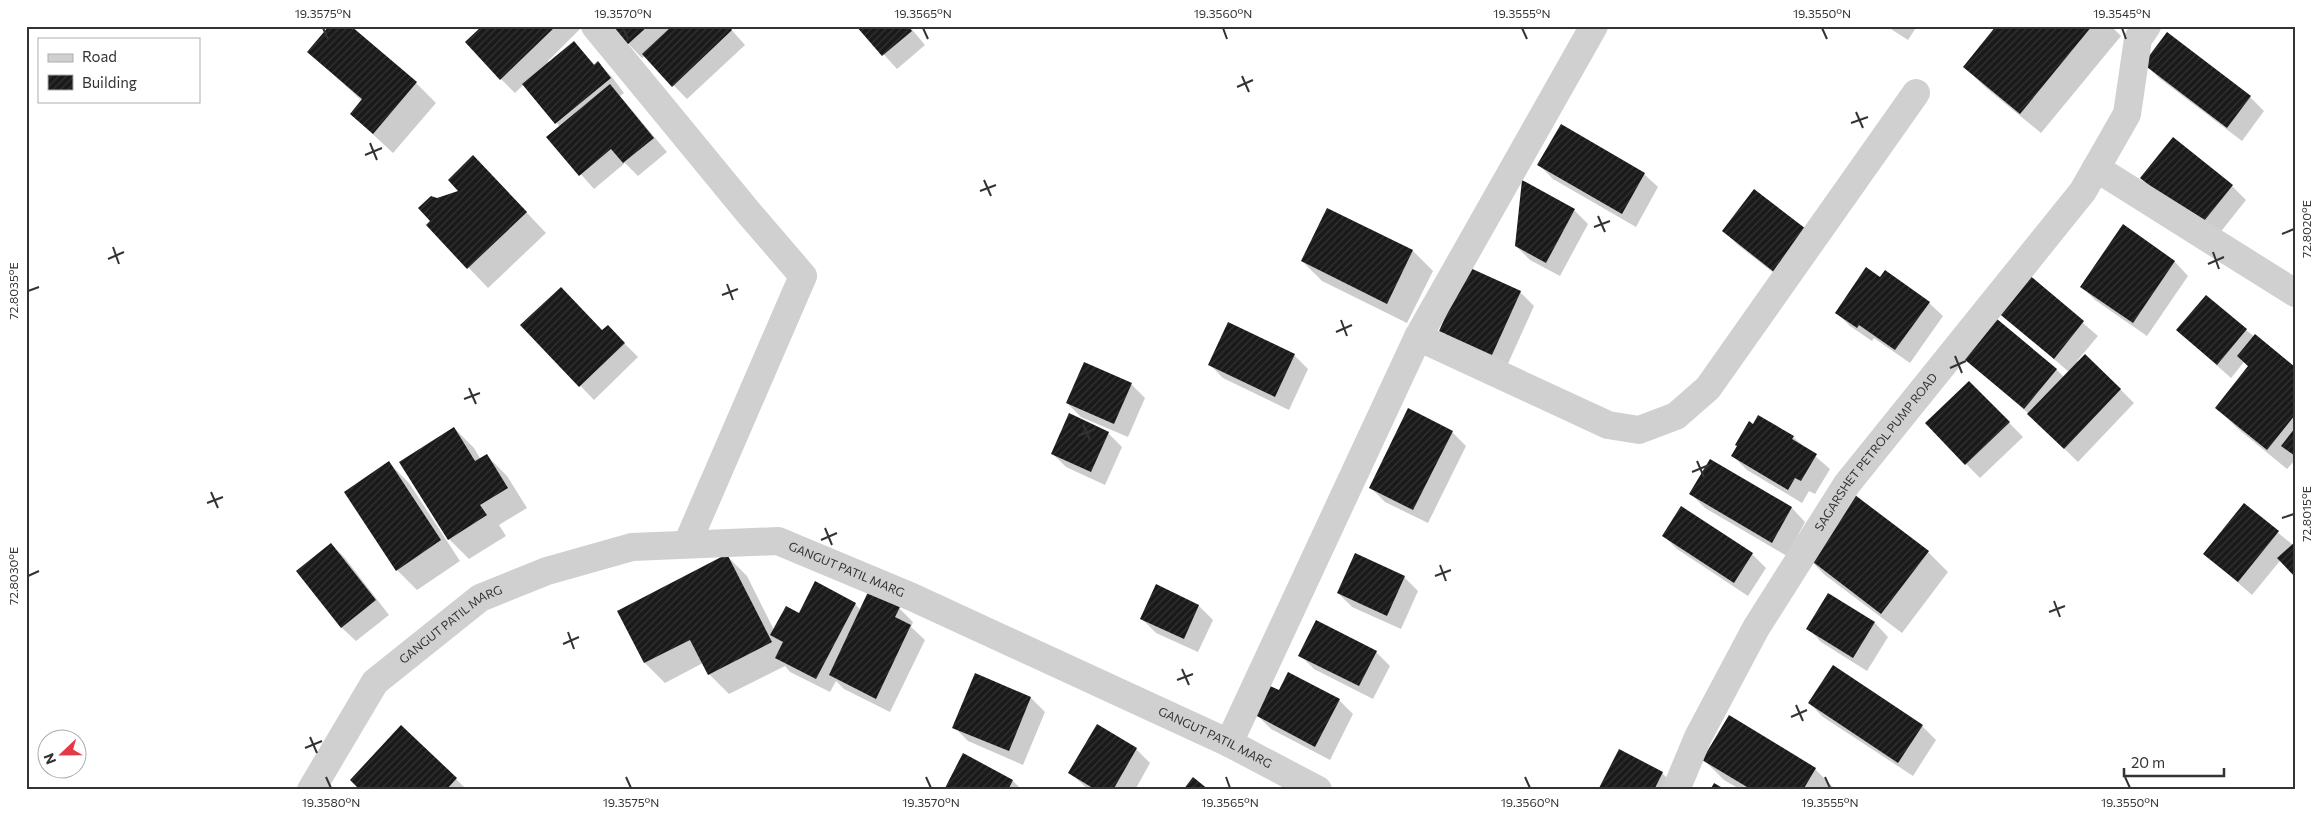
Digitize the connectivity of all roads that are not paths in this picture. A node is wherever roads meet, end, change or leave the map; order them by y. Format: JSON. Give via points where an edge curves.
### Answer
{"nodes":[{"id":1,"x":595,"y":26,"type":"edge"},
{"id":2,"x":1594,"y":26,"type":"edge"},
{"id":3,"x":2137,"y":31,"type":"edge"},
{"id":4,"x":1916,"y":93,"type":"dead end"},
{"id":5,"x":2096,"y":168,"type":"junction"},
{"id":6,"x":2295,"y":294,"type":"edge"},
{"id":7,"x":1418,"y":337,"type":"junction"},
{"id":8,"x":687,"y":544,"type":"junction"},
{"id":9,"x":1229,"y":743,"type":"junction"},
{"id":10,"x":311,"y":790,"type":"edge"},
{"id":11,"x":1318,"y":790,"type":"edge"},
{"id":12,"x":1676,"y":790,"type":"edge"}],
"edges":[{"from":1,"to":8,"type":"street","via":[[804,276]]},
{"from":2,"to":7,"type":"street"},
{"from":3,"to":5,"type":"street","name":"SAGARSHET PETROL PUMP ROAD","via":[[2127,114]]},
{"from":4,"to":7,"type":"street","via":[[1708,388],[1676,416],[1639,430],[1608,425]]},
{"from":5,"to":6,"type":"street"},
{"from":5,"to":12,"type":"street","name":"SAGARSHET PETROL PUMP ROAD","via":[[2083,191],[1847,484],[1756,628],[1698,737]]},
{"from":7,"to":9,"type":"street"},
{"from":8,"to":9,"type":"street","name":"GANGUT PATIL MARG","via":[[778,541],[912,597]]},
{"from":8,"to":10,"type":"street","name":"GANGUT PATIL MARG","via":[[632,546],[547,571],[480,598],[375,682]]},
{"from":9,"to":11,"type":"street","name":"GANGUT PATIL MARG"}]}
